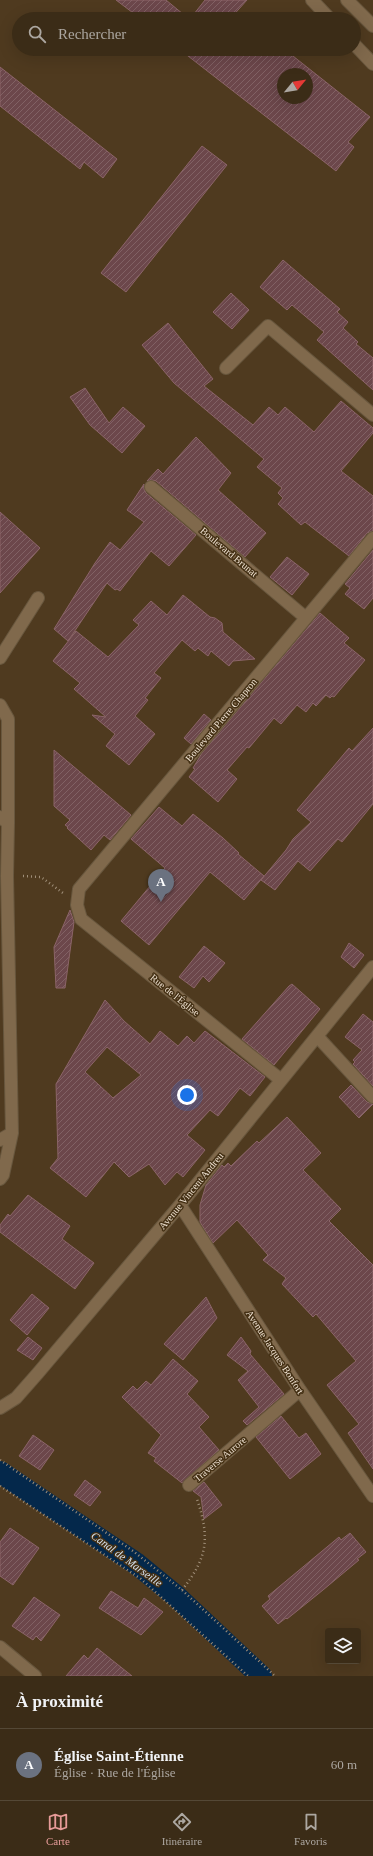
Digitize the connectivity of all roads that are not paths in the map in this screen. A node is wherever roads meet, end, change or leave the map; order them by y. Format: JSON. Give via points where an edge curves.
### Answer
{"nodes":[{"id":1,"x":312,"y":0,"type":"edge"},
{"id":2,"x":347,"y":0,"type":"edge"},
{"id":3,"x":323,"y":12,"type":"edge"},
{"id":4,"x":359,"y":12,"type":"edge"},
{"id":5,"x":361,"y":14,"type":"edge"},
{"id":6,"x":373,"y":26,"type":"edge"},
{"id":7,"x":361,"y":51,"type":"edge"},
{"id":8,"x":373,"y":64,"type":"edge"},
{"id":9,"x":226,"y":368,"type":"dead end"},
{"id":10,"x":373,"y":415,"type":"edge"},
{"id":11,"x":151,"y":487,"type":"dead end"},
{"id":12,"x":373,"y":538,"type":"edge"},
{"id":13,"x":38,"y":598,"type":"dead end"},
{"id":14,"x":306,"y":618,"type":"junction"},
{"id":15,"x":0,"y":658,"type":"edge"},
{"id":16,"x":0,"y":705,"type":"edge"},
{"id":17,"x":4,"y":820,"type":"edge"},
{"id":18,"x":77,"y":905,"type":"joint"},
{"id":19,"x":373,"y":967,"type":"edge"},
{"id":20,"x":4,"y":990,"type":"edge"},
{"id":21,"x":317,"y":1036,"type":"junction"},
{"id":22,"x":281,"y":1080,"type":"junction"},
{"id":23,"x":373,"y":1097,"type":"edge"},
{"id":24,"x":12,"y":1133,"type":"junction"},
{"id":25,"x":0,"y":1140,"type":"edge"},
{"id":26,"x":0,"y":1179,"type":"edge"},
{"id":27,"x":180,"y":1205,"type":"junction"},
{"id":28,"x":300,"y":1390,"type":"junction"},
{"id":29,"x":0,"y":1408,"type":"edge"},
{"id":30,"x":189,"y":1485,"type":"road end"},
{"id":31,"x":373,"y":1496,"type":"edge"},
{"id":32,"x":0,"y":1647,"type":"edge"},
{"id":33,"x":35,"y":1676,"type":"edge"}],
"edges":[{"from":1,"to":3,"type":"street"},
{"from":2,"to":4,"type":"street"},
{"from":5,"to":6,"type":"street"},
{"from":7,"to":8,"type":"street"},
{"from":9,"to":10,"type":"street","via":[[268,326]]},
{"from":11,"to":14,"type":"street","name":"Boulevard Brunat"},
{"from":12,"to":14,"type":"street","name":"Boulevard Pierre Chapron"},
{"from":13,"to":15,"type":"street"},
{"from":14,"to":18,"type":"street","name":"Boulevard Pierre Chapron","via":[[79,889]]},
{"from":16,"to":17,"type":"street","via":[[8,719]]},
{"from":17,"to":20,"type":"street"},
{"from":18,"to":22,"type":"street","name":"Rue de l'Église","via":[[81,919]]},
{"from":19,"to":21,"type":"street","name":"Avenue Vincent Andreu"},
{"from":20,"to":24,"type":"street"},
{"from":21,"to":22,"type":"street","name":"Avenue Vincent Andreu"},
{"from":21,"to":23,"type":"street"},
{"from":22,"to":27,"type":"street","name":"Avenue Vincent Andreu"},
{"from":24,"to":25,"type":"street"},
{"from":24,"to":26,"type":"street"},
{"from":27,"to":28,"type":"street","name":"Avenue Jacques Bonfort"},
{"from":27,"to":29,"type":"street","name":"Avenue Vincent Andreu","via":[[16,1398]]},
{"from":28,"to":30,"type":"street","name":"Traverse Aurore"},
{"from":28,"to":31,"type":"street","name":"Avenue Jacques Bonfort"},
{"from":32,"to":33,"type":"street"}]}
